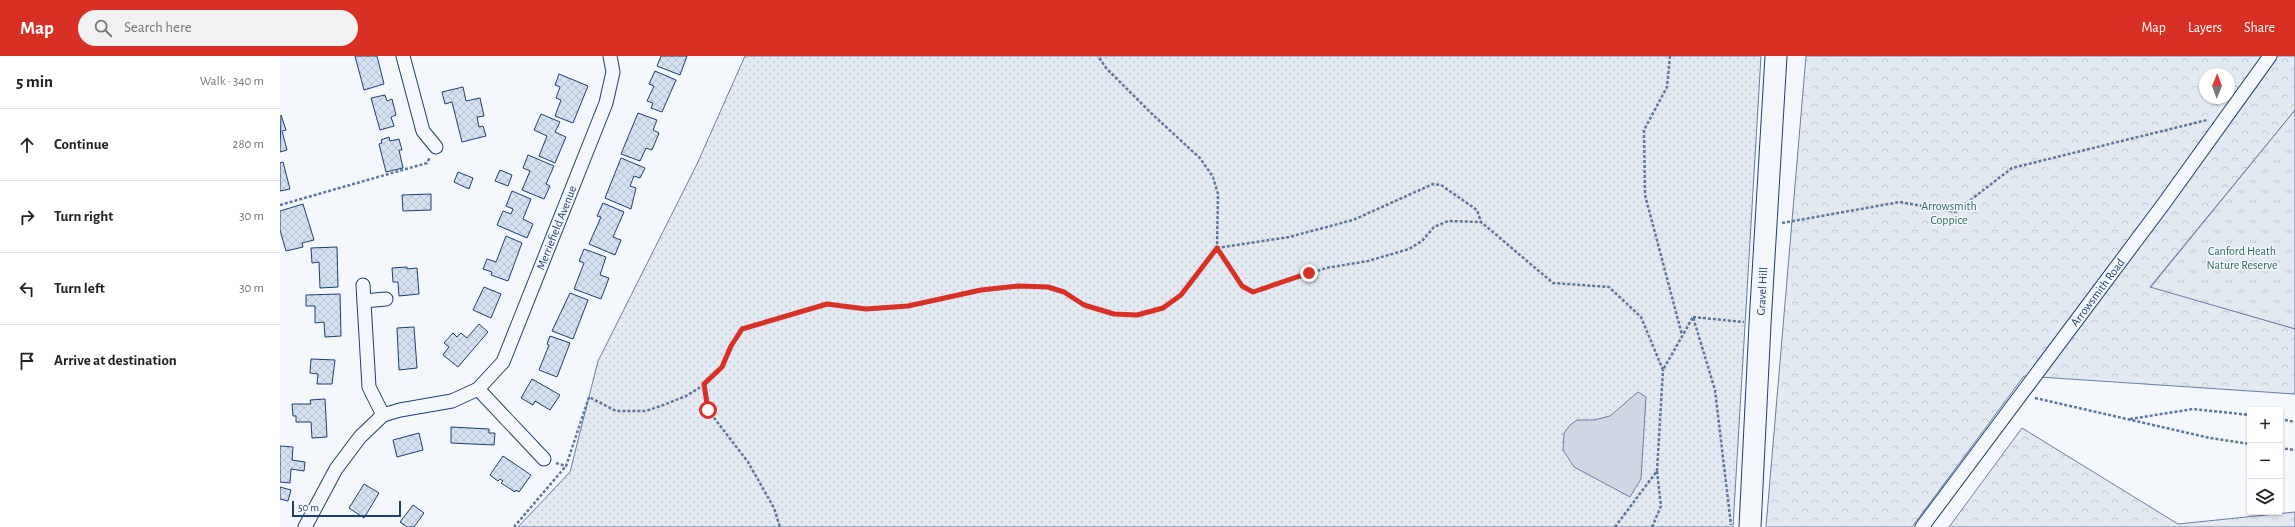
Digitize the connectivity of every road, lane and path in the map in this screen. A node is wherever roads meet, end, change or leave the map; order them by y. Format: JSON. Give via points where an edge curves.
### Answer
{"nodes":[{"id":1,"x":403,"y":56,"type":"edge"},
{"id":2,"x":610,"y":56,"type":"edge"},
{"id":3,"x":1098,"y":56,"type":"edge"},
{"id":4,"x":1670,"y":56,"type":"edge"},
{"id":5,"x":1776,"y":56,"type":"edge"},
{"id":6,"x":2270,"y":56,"type":"edge"},
{"id":7,"x":2228,"y":115,"type":"junction"},
{"id":8,"x":436,"y":147,"type":"joint"},
{"id":9,"x":280,"y":205,"type":"edge"},
{"id":10,"x":1481,"y":222,"type":"junction"},
{"id":11,"x":1766,"y":226,"type":"junction"},
{"id":12,"x":1217,"y":248,"type":"junction"},
{"id":13,"x":362,"y":285,"type":"dead end"},
{"id":14,"x":386,"y":299,"type":"dead end"},
{"id":15,"x":364,"y":301,"type":"junction"},
{"id":16,"x":1692,"y":317,"type":"junction"},
{"id":17,"x":1760,"y":324,"type":"junction"},
{"id":18,"x":1682,"y":335,"type":"junction"},
{"id":19,"x":1663,"y":370,"type":"junction"},
{"id":20,"x":704,"y":384,"type":"junction"},
{"id":21,"x":478,"y":389,"type":"junction"},
{"id":22,"x":2021,"y":395,"type":"junction"},
{"id":23,"x":2247,"y":414,"type":"edge"},
{"id":24,"x":383,"y":415,"type":"junction"},
{"id":25,"x":2128,"y":420,"type":"junction"},
{"id":26,"x":2283,"y":420,"type":"edge"},
{"id":27,"x":2295,"y":422,"type":"edge"},
{"id":28,"x":2247,"y":444,"type":"edge"},
{"id":29,"x":2283,"y":448,"type":"edge"},
{"id":30,"x":2295,"y":450,"type":"edge"},
{"id":31,"x":544,"y":459,"type":"joint"},
{"id":32,"x":566,"y":466,"type":"junction"},
{"id":33,"x":1657,"y":471,"type":"junction"},
{"id":34,"x":305,"y":527,"type":"edge"},
{"id":35,"x":514,"y":527,"type":"edge"},
{"id":36,"x":780,"y":527,"type":"edge"},
{"id":37,"x":1615,"y":527,"type":"edge"},
{"id":38,"x":1652,"y":527,"type":"edge"},
{"id":39,"x":1732,"y":527,"type":"edge"},
{"id":40,"x":1750,"y":527,"type":"edge"},
{"id":41,"x":1922,"y":527,"type":"edge"}],
"edges":[{"from":1,"to":8,"type":"street","via":[[424,131]]},
{"from":2,"to":21,"type":"street","name":"Merriefield Avenue","via":[[613,72],[601,118],[503,362]]},
{"from":3,"to":12,"type":"path","via":[[1106,68],[1152,115],[1200,158],[1213,177],[1218,194]]},
{"from":4,"to":18,"type":"path","via":[[1667,87],[1644,130],[1645,195]]},
{"from":5,"to":11,"type":"main road","name":"Gravel Hill"},
{"from":6,"to":7,"type":"street","name":"Arrowsmith Road"},
{"from":7,"to":11,"type":"path","via":[[2012,168],[1956,212],[1900,202]]},
{"from":7,"to":22,"type":"street","name":"Arrowsmith Road"},
{"from":8,"to":9,"type":"path","via":[[427,163]]},
{"from":10,"to":12,"type":"path","via":[[1477,210],[1441,185],[1433,184],[1353,220],[1289,237]]},
{"from":10,"to":12,"type":"path","via":[[1448,222],[1434,227],[1422,241],[1409,249],[1368,261],[1326,268],[1253,292],[1242,286]]},
{"from":10,"to":19,"type":"path","via":[[1553,282],[1609,287],[1641,317]]},
{"from":11,"to":17,"type":"main road","name":"Gravel Hill"},
{"from":12,"to":20,"type":"path","via":[[1181,295],[1163,308],[1137,315],[1114,314],[1084,305],[1064,292],[1048,287],[1019,286],[981,290],[908,306],[873,309],[827,304],[742,329],[722,367]]},
{"from":13,"to":15,"type":"street"},
{"from":14,"to":15,"type":"street"},
{"from":15,"to":24,"type":"street","via":[[369,387]]},
{"from":16,"to":17,"type":"path"},
{"from":16,"to":18,"type":"path"},
{"from":16,"to":39,"type":"path","via":[[1715,390]]},
{"from":17,"to":40,"type":"main road","name":"Gravel Hill"},
{"from":18,"to":19,"type":"path"},
{"from":19,"to":33,"type":"path"},
{"from":20,"to":32,"type":"path","via":[[686,396],[646,411],[616,411],[589,396]]},
{"from":20,"to":36,"type":"path","via":[[708,410],[748,462],[774,508]]},
{"from":21,"to":24,"type":"street","name":"Merriefield Avenue","via":[[452,401]]},
{"from":21,"to":31,"type":"street"},
{"from":22,"to":25,"type":"path"},
{"from":22,"to":41,"type":"street","name":"Arrowsmith Road"},
{"from":23,"to":25,"type":"path","via":[[2193,409]]},
{"from":24,"to":34,"type":"street","name":"Merriefield Avenue","via":[[360,437],[336,470]]},
{"from":25,"to":28,"type":"path"},
{"from":26,"to":27,"type":"path"},
{"from":29,"to":30,"type":"path"},
{"from":31,"to":32,"type":"path"},
{"from":32,"to":35,"type":"path"},
{"from":33,"to":37,"type":"path"},
{"from":33,"to":38,"type":"path","via":[[1661,506]]}]}
